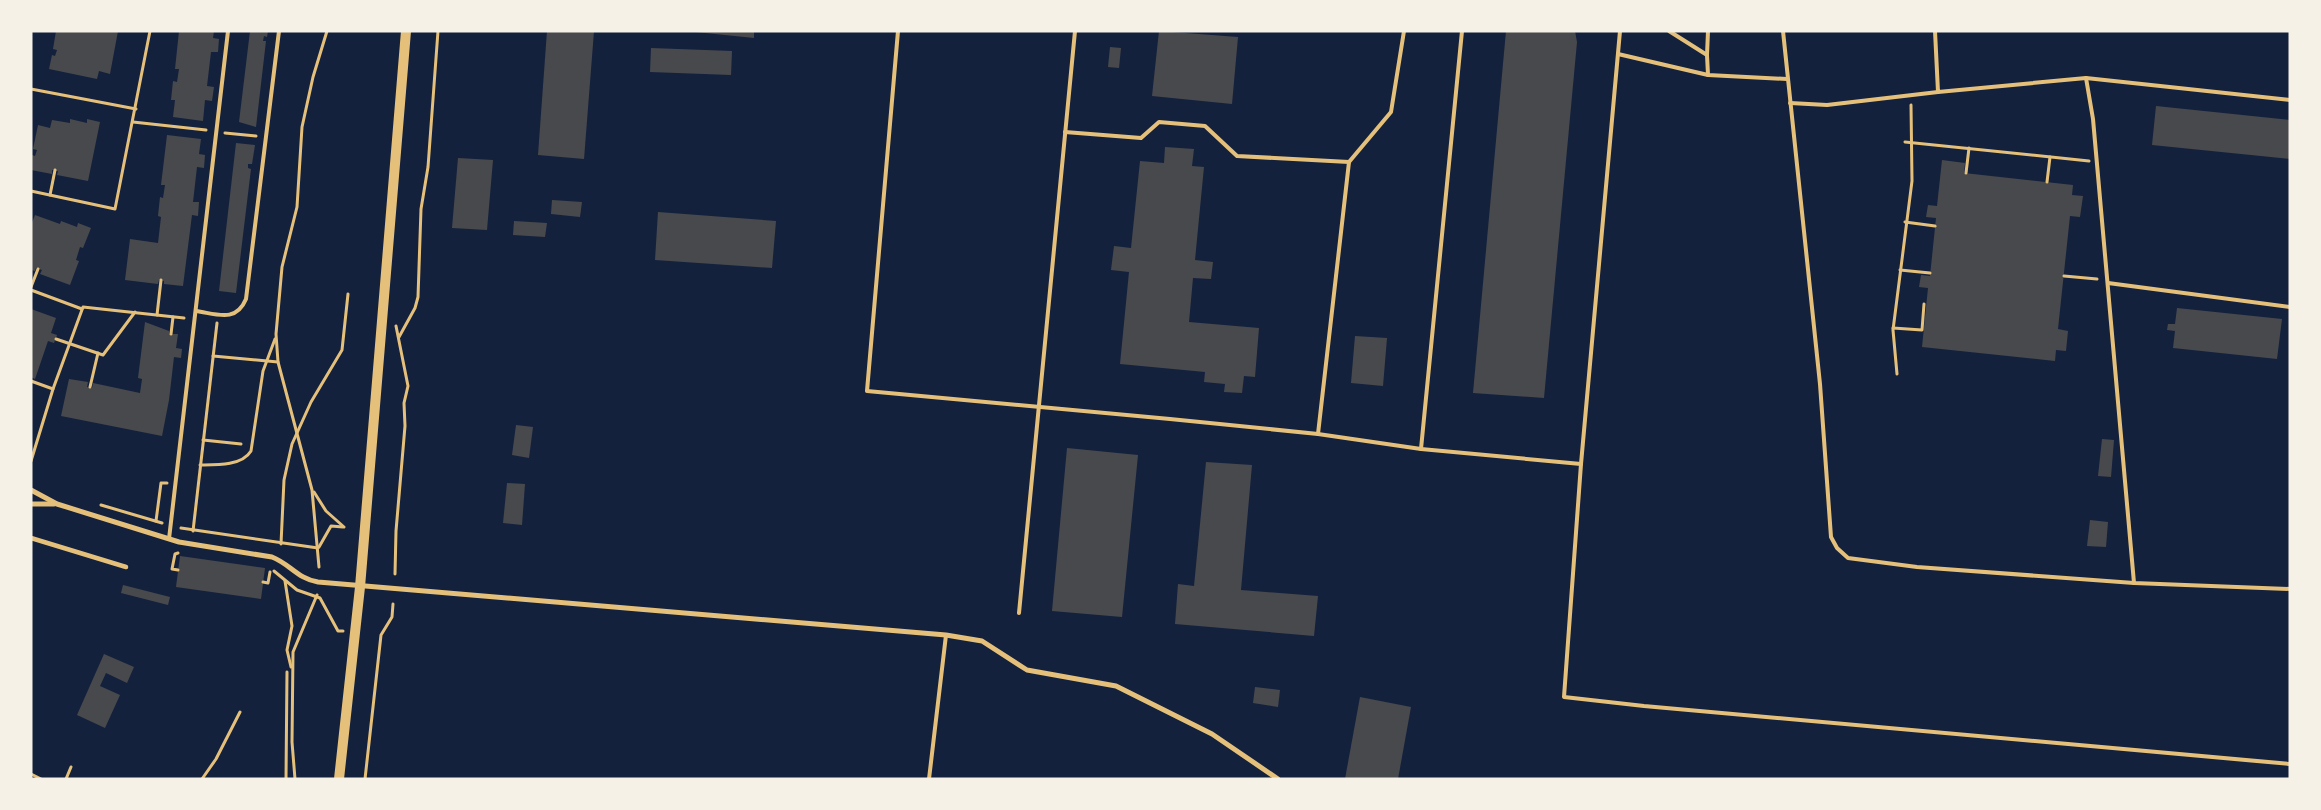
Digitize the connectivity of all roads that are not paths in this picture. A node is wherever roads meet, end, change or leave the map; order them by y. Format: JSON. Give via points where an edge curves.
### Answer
{"nodes":[{"id":1,"x":228,"y":31,"type":"edge"},
{"id":2,"x":278,"y":31,"type":"edge"},
{"id":3,"x":406,"y":31,"type":"edge"},
{"id":4,"x":898,"y":31,"type":"edge"},
{"id":5,"x":1074,"y":31,"type":"edge"},
{"id":6,"x":1404,"y":31,"type":"edge"},
{"id":7,"x":1462,"y":31,"type":"edge"},
{"id":8,"x":1620,"y":31,"type":"edge"},
{"id":9,"x":1669,"y":31,"type":"edge"},
{"id":10,"x":1708,"y":31,"type":"edge"},
{"id":11,"x":1783,"y":31,"type":"edge"},
{"id":12,"x":1935,"y":31,"type":"edge"},
{"id":13,"x":1618,"y":54,"type":"junction"},
{"id":14,"x":1707,"y":54,"type":"junction"},
{"id":15,"x":1708,"y":75,"type":"junction"},
{"id":16,"x":2086,"y":78,"type":"junction"},
{"id":17,"x":1788,"y":79,"type":"junction"},
{"id":18,"x":1938,"y":92,"type":"junction"},
{"id":19,"x":2290,"y":100,"type":"edge"},
{"id":20,"x":1790,"y":103,"type":"junction"},
{"id":21,"x":1065,"y":132,"type":"junction"},
{"id":22,"x":1349,"y":162,"type":"junction"},
{"id":23,"x":2108,"y":283,"type":"junction"},
{"id":24,"x":2290,"y":307,"type":"edge"},
{"id":25,"x":196,"y":311,"type":"junction"},
{"id":26,"x":1039,"y":406,"type":"junction"},
{"id":27,"x":1318,"y":434,"type":"junction"},
{"id":28,"x":1420,"y":449,"type":"junction"},
{"id":29,"x":1581,"y":464,"type":"junction"},
{"id":30,"x":31,"y":490,"type":"edge"},
{"id":31,"x":31,"y":504,"type":"edge"},
{"id":32,"x":57,"y":504,"type":"junction"},
{"id":33,"x":31,"y":538,"type":"edge"},
{"id":34,"x":170,"y":539,"type":"junction"},
{"id":35,"x":126,"y":567,"type":"dead end"},
{"id":36,"x":2134,"y":583,"type":"junction"},
{"id":37,"x":360,"y":587,"type":"junction"},
{"id":38,"x":2290,"y":589,"type":"edge"},
{"id":39,"x":1019,"y":613,"type":"dead end"},
{"id":40,"x":946,"y":635,"type":"junction"},
{"id":41,"x":2290,"y":764,"type":"edge"},
{"id":42,"x":339,"y":779,"type":"edge"},
{"id":43,"x":929,"y":779,"type":"edge"},
{"id":44,"x":1278,"y":779,"type":"edge"}],
"edges":[{"from":1,"to":25,"type":"lane"},
{"from":2,"to":25,"type":"lane","via":[[248,293],[243,306],[231,315]]},
{"from":3,"to":37,"type":"main road"},
{"from":4,"to":26,"type":"lane","via":[[867,391]]},
{"from":5,"to":21,"type":"lane"},
{"from":6,"to":22,"type":"lane","via":[[1391,112]]},
{"from":7,"to":28,"type":"lane"},
{"from":8,"to":13,"type":"lane"},
{"from":9,"to":14,"type":"lane"},
{"from":10,"to":14,"type":"lane"},
{"from":11,"to":17,"type":"lane"},
{"from":12,"to":18,"type":"lane"},
{"from":13,"to":15,"type":"lane"},
{"from":13,"to":29,"type":"lane"},
{"from":14,"to":15,"type":"lane"},
{"from":15,"to":17,"type":"lane"},
{"from":16,"to":18,"type":"lane"},
{"from":16,"to":19,"type":"lane"},
{"from":16,"to":23,"type":"lane"},
{"from":17,"to":20,"type":"lane"},
{"from":18,"to":20,"type":"lane","via":[[1827,105]]},
{"from":20,"to":36,"type":"lane","via":[[1820,384],[1831,537],[1837,548],[1848,558],[1917,567]]},
{"from":21,"to":22,"type":"lane","via":[[1141,138],[1159,122],[1205,126],[1236,156]]},
{"from":21,"to":26,"type":"lane"},
{"from":22,"to":27,"type":"lane"},
{"from":23,"to":24,"type":"lane"},
{"from":23,"to":36,"type":"lane"},
{"from":25,"to":34,"type":"lane"},
{"from":26,"to":27,"type":"lane"},
{"from":26,"to":39,"type":"lane"},
{"from":27,"to":28,"type":"lane"},
{"from":28,"to":29,"type":"lane"},
{"from":29,"to":41,"type":"lane","via":[[1564,697]]},
{"from":30,"to":32,"type":"street"},
{"from":31,"to":32,"type":"street"},
{"from":32,"to":34,"type":"street"},
{"from":33,"to":35,"type":"street"},
{"from":34,"to":37,"type":"street","via":[[261,554],[282,561],[295,574],[308,580]]},
{"from":36,"to":38,"type":"lane"},
{"from":37,"to":40,"type":"street"},
{"from":37,"to":42,"type":"main road"},
{"from":40,"to":43,"type":"lane"},
{"from":40,"to":44,"type":"street","via":[[982,641],[1026,670],[1116,686],[1212,734]]}]}
